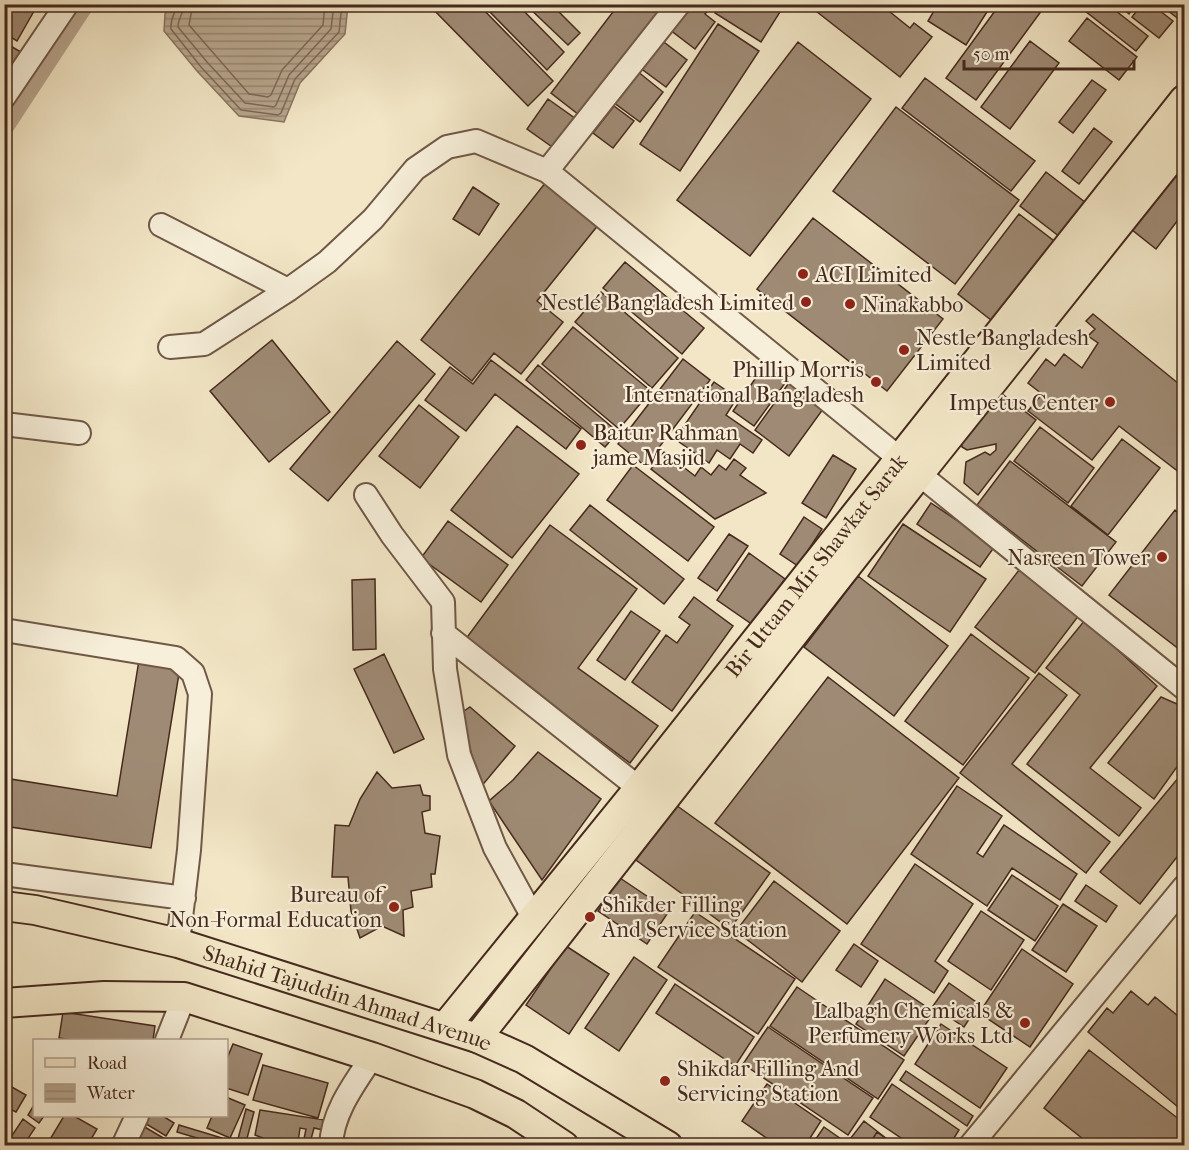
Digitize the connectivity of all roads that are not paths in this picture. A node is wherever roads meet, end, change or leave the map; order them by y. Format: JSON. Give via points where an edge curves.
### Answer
{"nodes":[{"id":1,"x":68,"y":4,"type":"edge"},
{"id":2,"x":679,"y":4,"type":"edge"},
{"id":3,"x":4,"y":97,"type":"edge"},
{"id":4,"x":1185,"y":100,"type":"edge"},
{"id":5,"x":1185,"y":142,"type":"edge"},
{"id":6,"x":547,"y":171,"type":"junction"},
{"id":7,"x":161,"y":225,"type":"dead end"},
{"id":8,"x":288,"y":290,"type":"junction"},
{"id":9,"x":170,"y":347,"type":"dead end"},
{"id":10,"x":4,"y":424,"type":"edge"},
{"id":11,"x":80,"y":433,"type":"dead end"},
{"id":12,"x":909,"y":466,"type":"junction"},
{"id":13,"x":366,"y":495,"type":"dead end"},
{"id":14,"x":4,"y":630,"type":"edge"},
{"id":15,"x":443,"y":633,"type":"junction"},
{"id":16,"x":1185,"y":688,"type":"edge"},
{"id":17,"x":639,"y":788,"type":"junction"},
{"id":18,"x":4,"y":874,"type":"edge"},
{"id":19,"x":1185,"y":887,"type":"edge"},
{"id":20,"x":184,"y":898,"type":"junction"},
{"id":21,"x":4,"y":906,"type":"edge"},
{"id":22,"x":35,"y":910,"type":"junction"},
{"id":23,"x":4,"y":917,"type":"edge"},
{"id":24,"x":534,"y":919,"type":"junction"},
{"id":25,"x":178,"y":943,"type":"junction"},
{"id":26,"x":183,"y":997,"type":"junction"},
{"id":27,"x":4,"y":1003,"type":"edge"},
{"id":28,"x":445,"y":1027,"type":"junction"},
{"id":29,"x":477,"y":1038,"type":"junction"},
{"id":30,"x":168,"y":1039,"type":"edge"},
{"id":31,"x":372,"y":1057,"type":"junction"},
{"id":32,"x":137,"y":1117,"type":"edge"},
{"id":33,"x":123,"y":1146,"type":"edge"},
{"id":34,"x":331,"y":1146,"type":"edge"},
{"id":35,"x":564,"y":1146,"type":"edge"},
{"id":36,"x":668,"y":1146,"type":"edge"},
{"id":37,"x":970,"y":1146,"type":"edge"}],
"edges":[{"from":1,"to":3,"type":"street"},
{"from":2,"to":6,"type":"street"},
{"from":4,"to":12,"type":"main road","name":"Bir Uttam Mir Shawkat Sarak"},
{"from":5,"to":12,"type":"main road","name":"Bir Uttam Mir Shawkat Sarak"},
{"from":6,"to":8,"type":"street","via":[[476,141],[447,147],[415,169],[373,219],[327,262]]},
{"from":6,"to":12,"type":"street"},
{"from":7,"to":8,"type":"street"},
{"from":8,"to":9,"type":"street","via":[[204,344]]},
{"from":10,"to":11,"type":"street"},
{"from":12,"to":16,"type":"street"},
{"from":12,"to":17,"type":"main road","name":"Bir Uttam Mir Shawkat Sarak"},
{"from":12,"to":29,"type":"main road","name":"Bir Uttam Mir Shawkat Sarak"},
{"from":13,"to":15,"type":"street","via":[[443,602]]},
{"from":14,"to":20,"type":"street","via":[[176,658],[193,673],[200,694]]},
{"from":15,"to":17,"type":"street"},
{"from":15,"to":24,"type":"street","via":[[459,755],[495,848]]},
{"from":17,"to":24,"type":"main road","name":"Bir Uttam Mir Shawkat Sarak"},
{"from":18,"to":20,"type":"street"},
{"from":19,"to":37,"type":"street"},
{"from":20,"to":25,"type":"street"},
{"from":21,"to":22,"type":"main road","name":"Shahid Tajuddin Ahmad Avenue"},
{"from":22,"to":23,"type":"main road"},
{"from":22,"to":25,"type":"main road","name":"Shahid Tajuddin Ahmad Avenue"},
{"from":24,"to":28,"type":"main road","name":"Bir Uttam Mir Shawkat Sarak"},
{"from":25,"to":28,"type":"main road","name":"Shahid Tajuddin Ahmad Avenue"},
{"from":26,"to":27,"type":"main road","via":[[104,996]]},
{"from":26,"to":30,"type":"street"},
{"from":26,"to":31,"type":"main road"},
{"from":28,"to":29,"type":"main road","name":"Shahid Tajuddin Ahmad Avenue"},
{"from":29,"to":36,"type":"main road","name":"Shahid Tajuddin Ahmad Avenue","via":[[524,1059]]},
{"from":31,"to":34,"type":"street","via":[[331,1128]]},
{"from":31,"to":35,"type":"main road","via":[[475,1094],[516,1114]]},
{"from":32,"to":33,"type":"street"}]}
